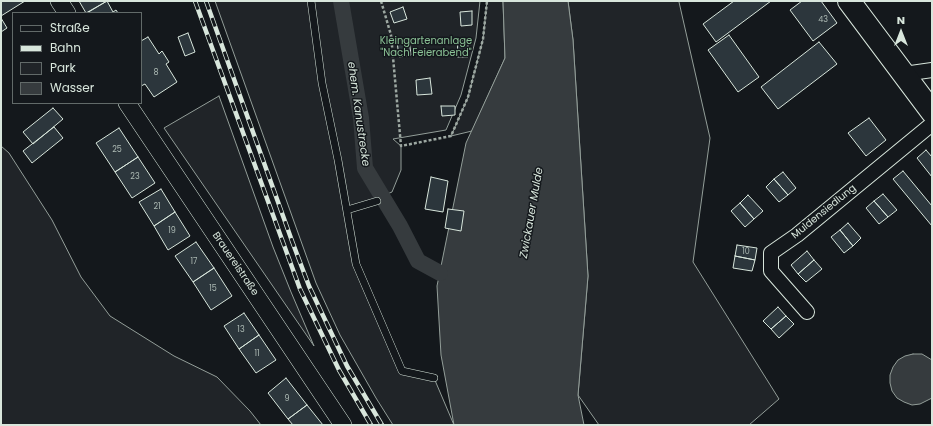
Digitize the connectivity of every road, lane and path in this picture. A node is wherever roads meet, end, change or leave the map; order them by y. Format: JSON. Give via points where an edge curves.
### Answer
{"nodes":[{"id":1,"x":59,"y":1,"type":"edge"},
{"id":2,"x":311,"y":1,"type":"edge"},
{"id":3,"x":381,"y":1,"type":"edge"},
{"id":4,"x":487,"y":1,"type":"edge"},
{"id":5,"x":849,"y":1,"type":"edge"},
{"id":6,"x":66,"y":12,"type":"edge"},
{"id":7,"x":932,"y":70,"type":"edge"},
{"id":8,"x":904,"y":74,"type":"junction"},
{"id":9,"x":128,"y":104,"type":"edge"},
{"id":10,"x":932,"y":112,"type":"edge"},
{"id":11,"x":932,"y":124,"type":"edge"},
{"id":12,"x":376,"y":200,"type":"dead end"},
{"id":13,"x":347,"y":210,"type":"junction"},
{"id":14,"x":807,"y":312,"type":"dead end"},
{"id":15,"x":434,"y":378,"type":"dead end"},
{"id":16,"x":344,"y":425,"type":"edge"}],
"edges":[{"from":1,"to":6,"type":"street"},
{"from":2,"to":13,"type":"lane","via":[[322,83]]},
{"from":3,"to":4,"type":"path","via":[[391,35],[401,146],[452,136],[468,97],[483,39]]},
{"from":5,"to":8,"type":"main road"},
{"from":7,"to":8,"type":"street"},
{"from":8,"to":10,"type":"main road"},
{"from":9,"to":16,"type":"street","name":"Brauereistraße"},
{"from":11,"to":14,"type":"street","name":"Muldensiedlung","via":[[803,230],[771,253],[771,271]]},
{"from":12,"to":13,"type":"lane"},
{"from":13,"to":15,"type":"lane","via":[[356,264],[402,371]]}]}
